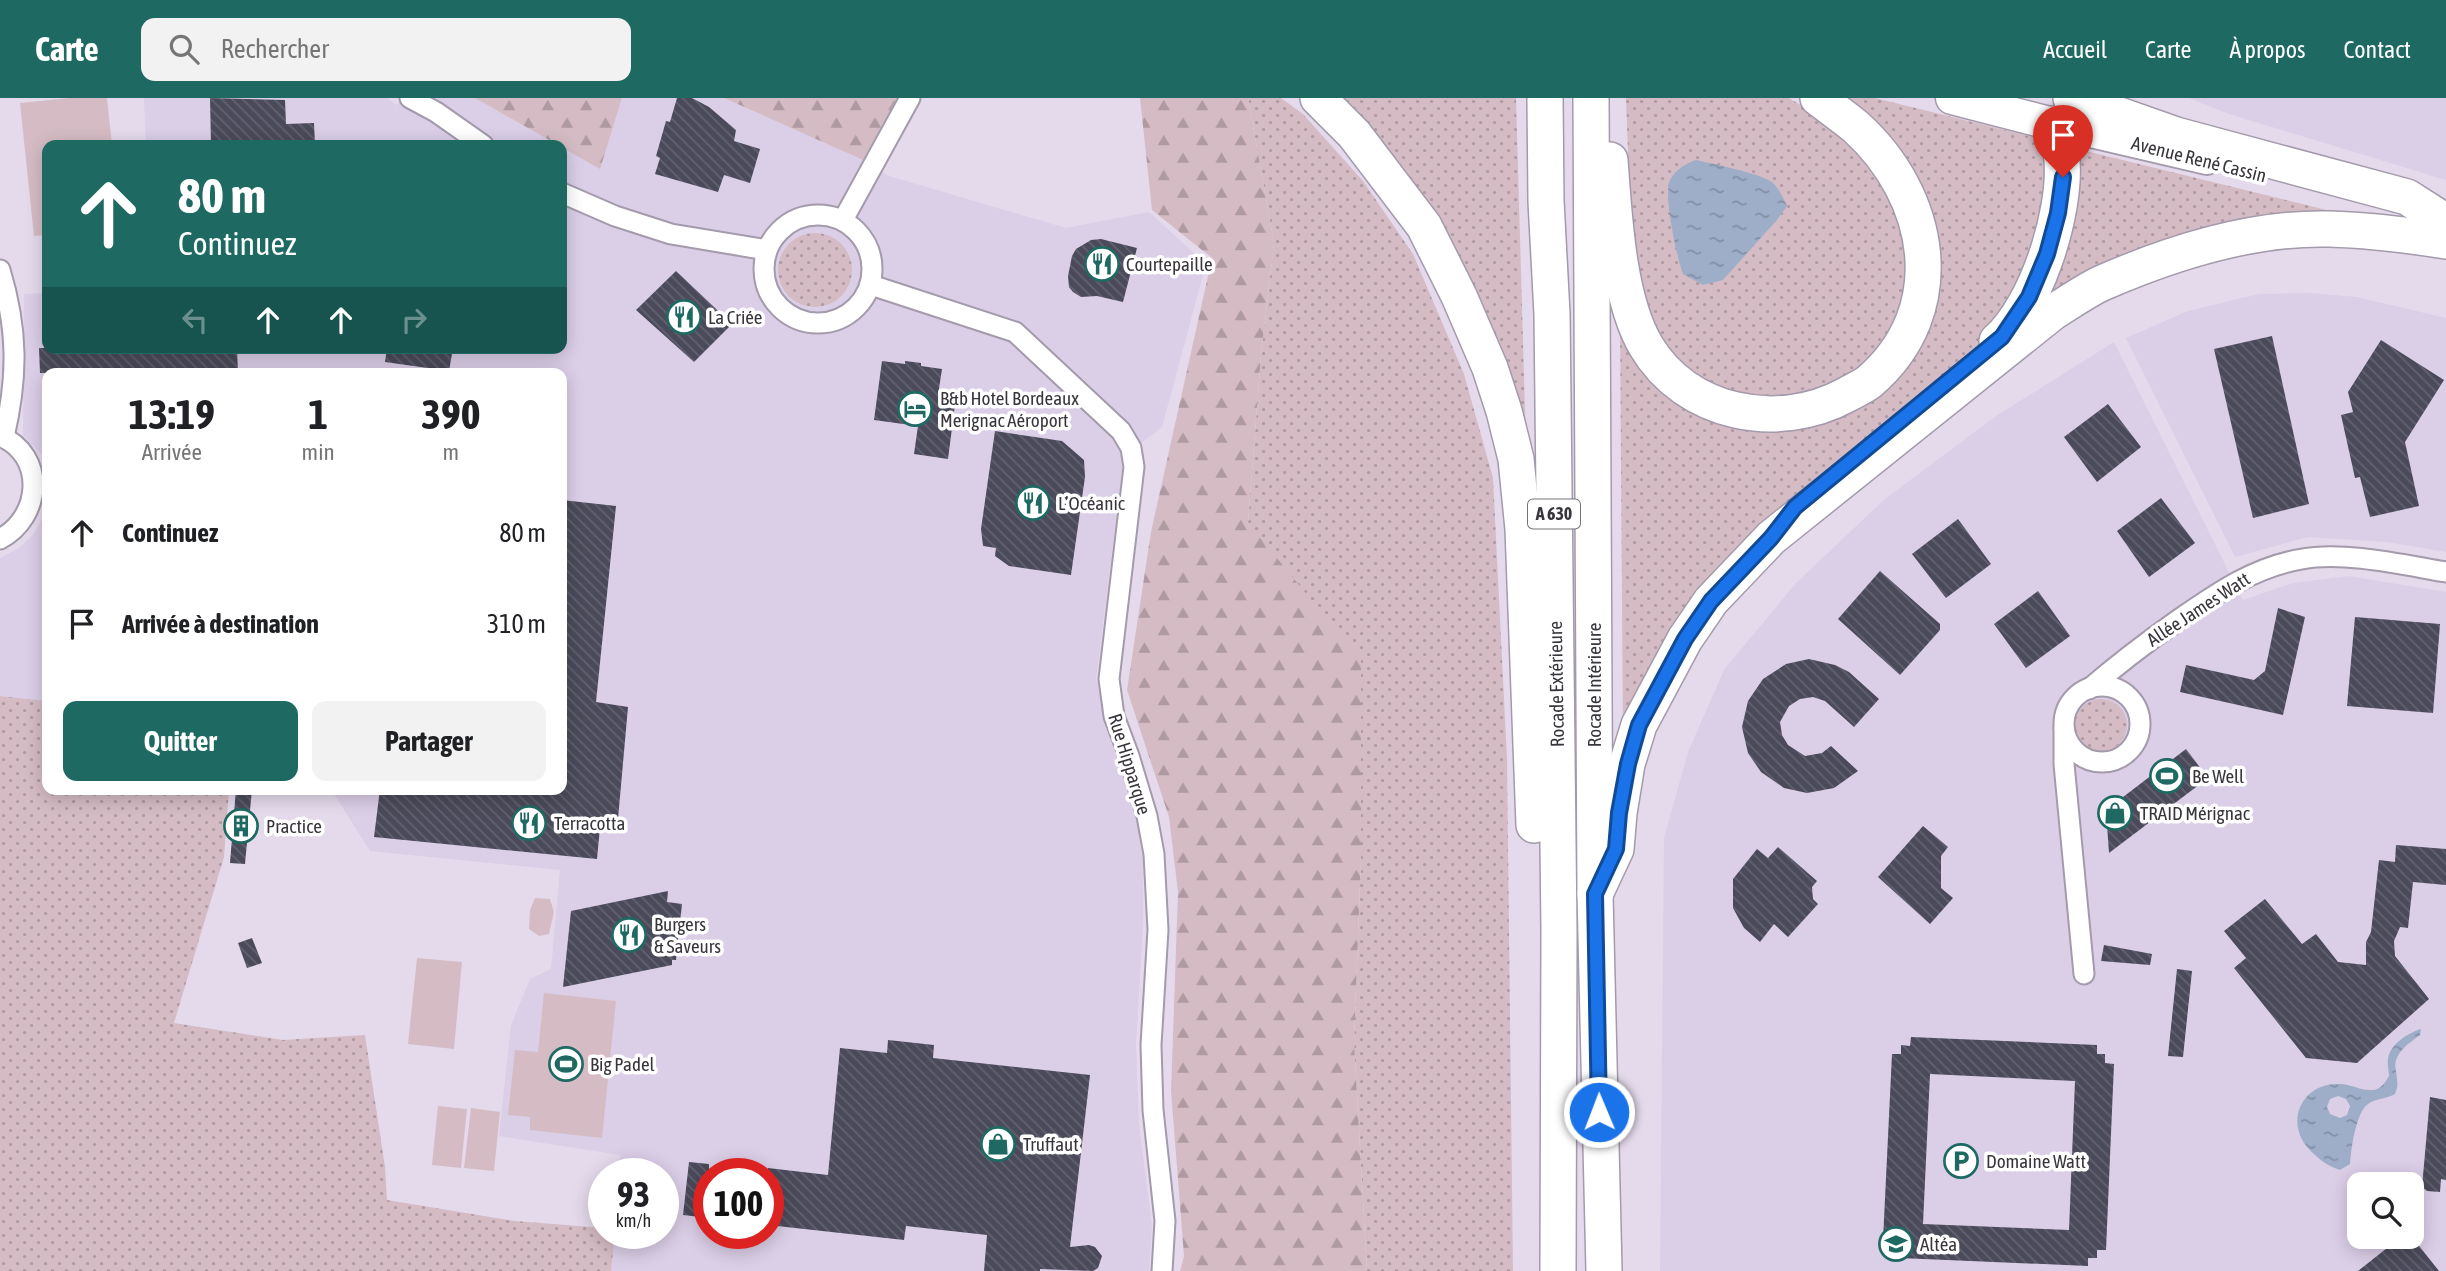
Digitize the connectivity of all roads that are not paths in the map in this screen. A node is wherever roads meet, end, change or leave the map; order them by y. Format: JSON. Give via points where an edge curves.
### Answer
{"nodes":[{"id":1,"x":410,"y":98,"type":"edge"},
{"id":2,"x":910,"y":98,"type":"edge"},
{"id":3,"x":1318,"y":98,"type":"edge"},
{"id":4,"x":1545,"y":98,"type":"edge"},
{"id":5,"x":1591,"y":98,"type":"edge"},
{"id":6,"x":1607,"y":98,"type":"edge"},
{"id":7,"x":1818,"y":98,"type":"edge"},
{"id":8,"x":1952,"y":98,"type":"edge"},
{"id":9,"x":2062,"y":111,"type":"edge"},
{"id":10,"x":476,"y":140,"type":"edge"},
{"id":11,"x":567,"y":195,"type":"edge"},
{"id":12,"x":844,"y":220,"type":"junction"},
{"id":13,"x":2445,"y":227,"type":"edge"},
{"id":14,"x":767,"y":250,"type":"junction"},
{"id":15,"x":0,"y":270,"type":"edge"},
{"id":16,"x":871,"y":285,"type":"junction"},
{"id":17,"x":2,"y":436,"type":"edge"},
{"id":18,"x":1771,"y":538,"type":"junction"},
{"id":19,"x":0,"y":539,"type":"edge"},
{"id":20,"x":2446,"y":572,"type":"edge"},
{"id":21,"x":2089,"y":689,"type":"junction"},
{"id":22,"x":2064,"y":728,"type":"junction"},
{"id":23,"x":1595,"y":894,"type":"junction"},
{"id":24,"x":1559,"y":931,"type":"junction"},
{"id":25,"x":2084,"y":974,"type":"dead end"},
{"id":26,"x":1162,"y":1271,"type":"edge"},
{"id":27,"x":1558,"y":1271,"type":"edge"},
{"id":28,"x":1604,"y":1271,"type":"edge"}],
"edges":[{"from":1,"to":10,"type":"street"},
{"from":2,"to":12,"type":"street"},
{"from":3,"to":24,"type":"highway","via":[[1354,134],[1424,226],[1490,368],[1504,411],[1516,459],[1523,529],[1536,872]]},
{"from":4,"to":24,"type":"highway","name":"Rocade Extérieure","number":"A 630"},
{"from":5,"to":23,"type":"highway","name":"Rocade Intérieure","number":"A 630"},
{"from":6,"to":7,"type":"highway","via":[[1624,281],[1646,345],[1667,374],[1692,394],[1721,407],[1772,414],[1802,412],[1831,403],[1867,384],[1905,340],[1922,292],[1919,227],[1906,193],[1857,128]]},
{"from":8,"to":9,"type":"main road"},
{"from":9,"to":13,"type":"highway","via":[[2176,135],[2407,197]]},
{"from":9,"to":18,"type":"highway","via":[[2063,177],[2058,213],[2029,297],[2002,337],[1795,507]]},
{"from":11,"to":14,"type":"street","via":[[671,234]]},
{"from":12,"to":14,"type":"street","via":[[807,215],[776,234]]},
{"from":12,"to":16,"type":"street","via":[[869,247],[874,266]]},
{"from":13,"to":18,"type":"highway","via":[[2281,232],[2199,249],[2100,284],[2052,313]]},
{"from":14,"to":16,"type":"street","via":[[763,267],[774,302],[804,322],[837,321],[864,300]]},
{"from":15,"to":17,"type":"street","via":[[10,302],[15,353],[13,399]]},
{"from":16,"to":26,"type":"street","name":"Rue Hipparque","via":[[1015,332],[1121,431],[1130,448],[1134,467],[1109,679],[1114,716],[1147,816],[1154,854],[1157,930],[1151,1045],[1165,1221]]},
{"from":17,"to":19,"type":"street","via":[[18,447],[27,461],[33,492],[29,511],[18,527]]},
{"from":18,"to":23,"type":"highway","via":[[1711,601],[1644,716],[1628,764],[1616,849]]},
{"from":20,"to":21,"type":"street","name":"Allée James Watt","via":[[2345,558],[2304,558],[2258,571],[2222,589],[2127,656]]},
{"from":21,"to":22,"type":"street","via":[[2070,704]]},
{"from":21,"to":22,"type":"street","via":[[2114,688],[2134,703],[2140,727],[2130,750],[2109,762],[2084,758],[2067,740]]},
{"from":22,"to":25,"type":"street"},
{"from":23,"to":28,"type":"highway","name":"Rocade Intérieure","number":"A 630"},
{"from":24,"to":27,"type":"highway","name":"Rocade Extérieure","number":"A 630"}]}
